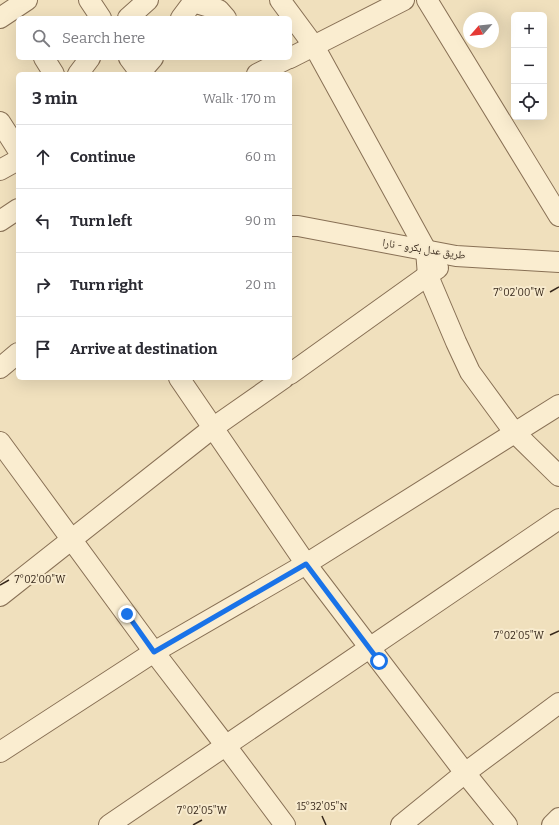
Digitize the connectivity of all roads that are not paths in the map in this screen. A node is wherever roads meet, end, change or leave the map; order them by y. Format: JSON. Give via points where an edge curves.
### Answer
{"nodes":[{"id":1,"x":148,"y":0,"type":"edge"},
{"id":2,"x":280,"y":0,"type":"edge"},
{"id":3,"x":404,"y":0,"type":"edge"},
{"id":4,"x":427,"y":0,"type":"edge"},
{"id":5,"x":130,"y":16,"type":"edge"},
{"id":6,"x":182,"y":16,"type":"edge"},
{"id":7,"x":224,"y":16,"type":"edge"},
{"id":8,"x":292,"y":16,"type":"edge"},
{"id":9,"x":292,"y":16,"type":"edge"},
{"id":10,"x":314,"y":46,"type":"junction"},
{"id":11,"x":292,"y":55,"type":"edge"},
{"id":12,"x":45,"y":60,"type":"edge"},
{"id":13,"x":88,"y":60,"type":"edge"},
{"id":14,"x":280,"y":60,"type":"edge"},
{"id":15,"x":53,"y":72,"type":"edge"},
{"id":16,"x":80,"y":72,"type":"edge"},
{"id":17,"x":260,"y":72,"type":"edge"},
{"id":18,"x":0,"y":122,"type":"edge"},
{"id":19,"x":14,"y":152,"type":"edge"},
{"id":20,"x":0,"y":170,"type":"edge"},
{"id":21,"x":16,"y":210,"type":"edge"},
{"id":22,"x":559,"y":216,"type":"edge"},
{"id":23,"x":0,"y":221,"type":"edge"},
{"id":24,"x":292,"y":226,"type":"edge"},
{"id":25,"x":426,"y":250,"type":"junction"},
{"id":26,"x":456,"y":256,"type":"junction"},
{"id":27,"x":559,"y":262,"type":"edge"},
{"id":28,"x":428,"y":276,"type":"junction"},
{"id":29,"x":16,"y":355,"type":"edge"},
{"id":30,"x":0,"y":368,"type":"edge"},
{"id":31,"x":292,"y":373,"type":"edge"},
{"id":32,"x":180,"y":380,"type":"edge"},
{"id":33,"x":281,"y":380,"type":"edge"},
{"id":34,"x":559,"y":405,"type":"edge"},
{"id":35,"x":214,"y":427,"type":"junction"},
{"id":36,"x":514,"y":432,"type":"junction"},
{"id":37,"x":0,"y":442,"type":"edge"},
{"id":38,"x":559,"y":476,"type":"edge"},
{"id":39,"x":559,"y":519,"type":"edge"},
{"id":40,"x":72,"y":540,"type":"junction"},
{"id":41,"x":306,"y":564,"type":"junction"},
{"id":42,"x":0,"y":596,"type":"edge"},
{"id":43,"x":370,"y":648,"type":"junction"},
{"id":44,"x":154,"y":652,"type":"junction"},
{"id":45,"x":559,"y":703,"type":"edge"},
{"id":46,"x":226,"y":746,"type":"junction"},
{"id":47,"x":0,"y":752,"type":"edge"},
{"id":48,"x":465,"y":773,"type":"junction"},
{"id":49,"x":559,"y":818,"type":"edge"},
{"id":50,"x":109,"y":825,"type":"edge"},
{"id":51,"x":285,"y":825,"type":"edge"},
{"id":52,"x":401,"y":825,"type":"edge"},
{"id":53,"x":507,"y":825,"type":"edge"},
{"id":54,"x":552,"y":825,"type":"edge"}],
"edges":[{"from":1,"to":5,"type":"street"},
{"from":2,"to":9,"type":"street"},
{"from":3,"to":10,"type":"street"},
{"from":4,"to":22,"type":"street"},
{"from":6,"to":7,"type":"street","via":[[193,2],[219,10]]},
{"from":8,"to":10,"type":"street"},
{"from":10,"to":11,"type":"street"},
{"from":10,"to":25,"type":"street"},
{"from":12,"to":15,"type":"street"},
{"from":13,"to":16,"type":"street"},
{"from":14,"to":17,"type":"street"},
{"from":18,"to":19,"type":"street"},
{"from":19,"to":20,"type":"street"},
{"from":21,"to":23,"type":"street"},
{"from":24,"to":25,"type":"street","name":"طريق عدل بكرو - نارا"},
{"from":25,"to":26,"type":"street","name":"طريق عدل بكرو - نارا"},
{"from":25,"to":28,"type":"street"},
{"from":26,"to":27,"type":"street","name":"طريق عدل بكرو - نارا"},
{"from":26,"to":28,"type":"street"},
{"from":28,"to":31,"type":"street"},
{"from":28,"to":36,"type":"street","via":[[470,372]]},
{"from":29,"to":30,"type":"street"},
{"from":32,"to":35,"type":"street"},
{"from":33,"to":35,"type":"street"},
{"from":34,"to":36,"type":"street"},
{"from":35,"to":40,"type":"street"},
{"from":35,"to":41,"type":"street"},
{"from":36,"to":38,"type":"street"},
{"from":36,"to":41,"type":"street"},
{"from":37,"to":40,"type":"street"},
{"from":39,"to":43,"type":"street"},
{"from":40,"to":42,"type":"street"},
{"from":40,"to":44,"type":"street"},
{"from":41,"to":43,"type":"street"},
{"from":41,"to":44,"type":"street"},
{"from":43,"to":46,"type":"street"},
{"from":43,"to":48,"type":"street"},
{"from":44,"to":46,"type":"street"},
{"from":44,"to":47,"type":"street"},
{"from":45,"to":48,"type":"street"},
{"from":46,"to":50,"type":"street"},
{"from":46,"to":51,"type":"street"},
{"from":48,"to":52,"type":"street"},
{"from":48,"to":53,"type":"street"},
{"from":49,"to":54,"type":"street"}]}
